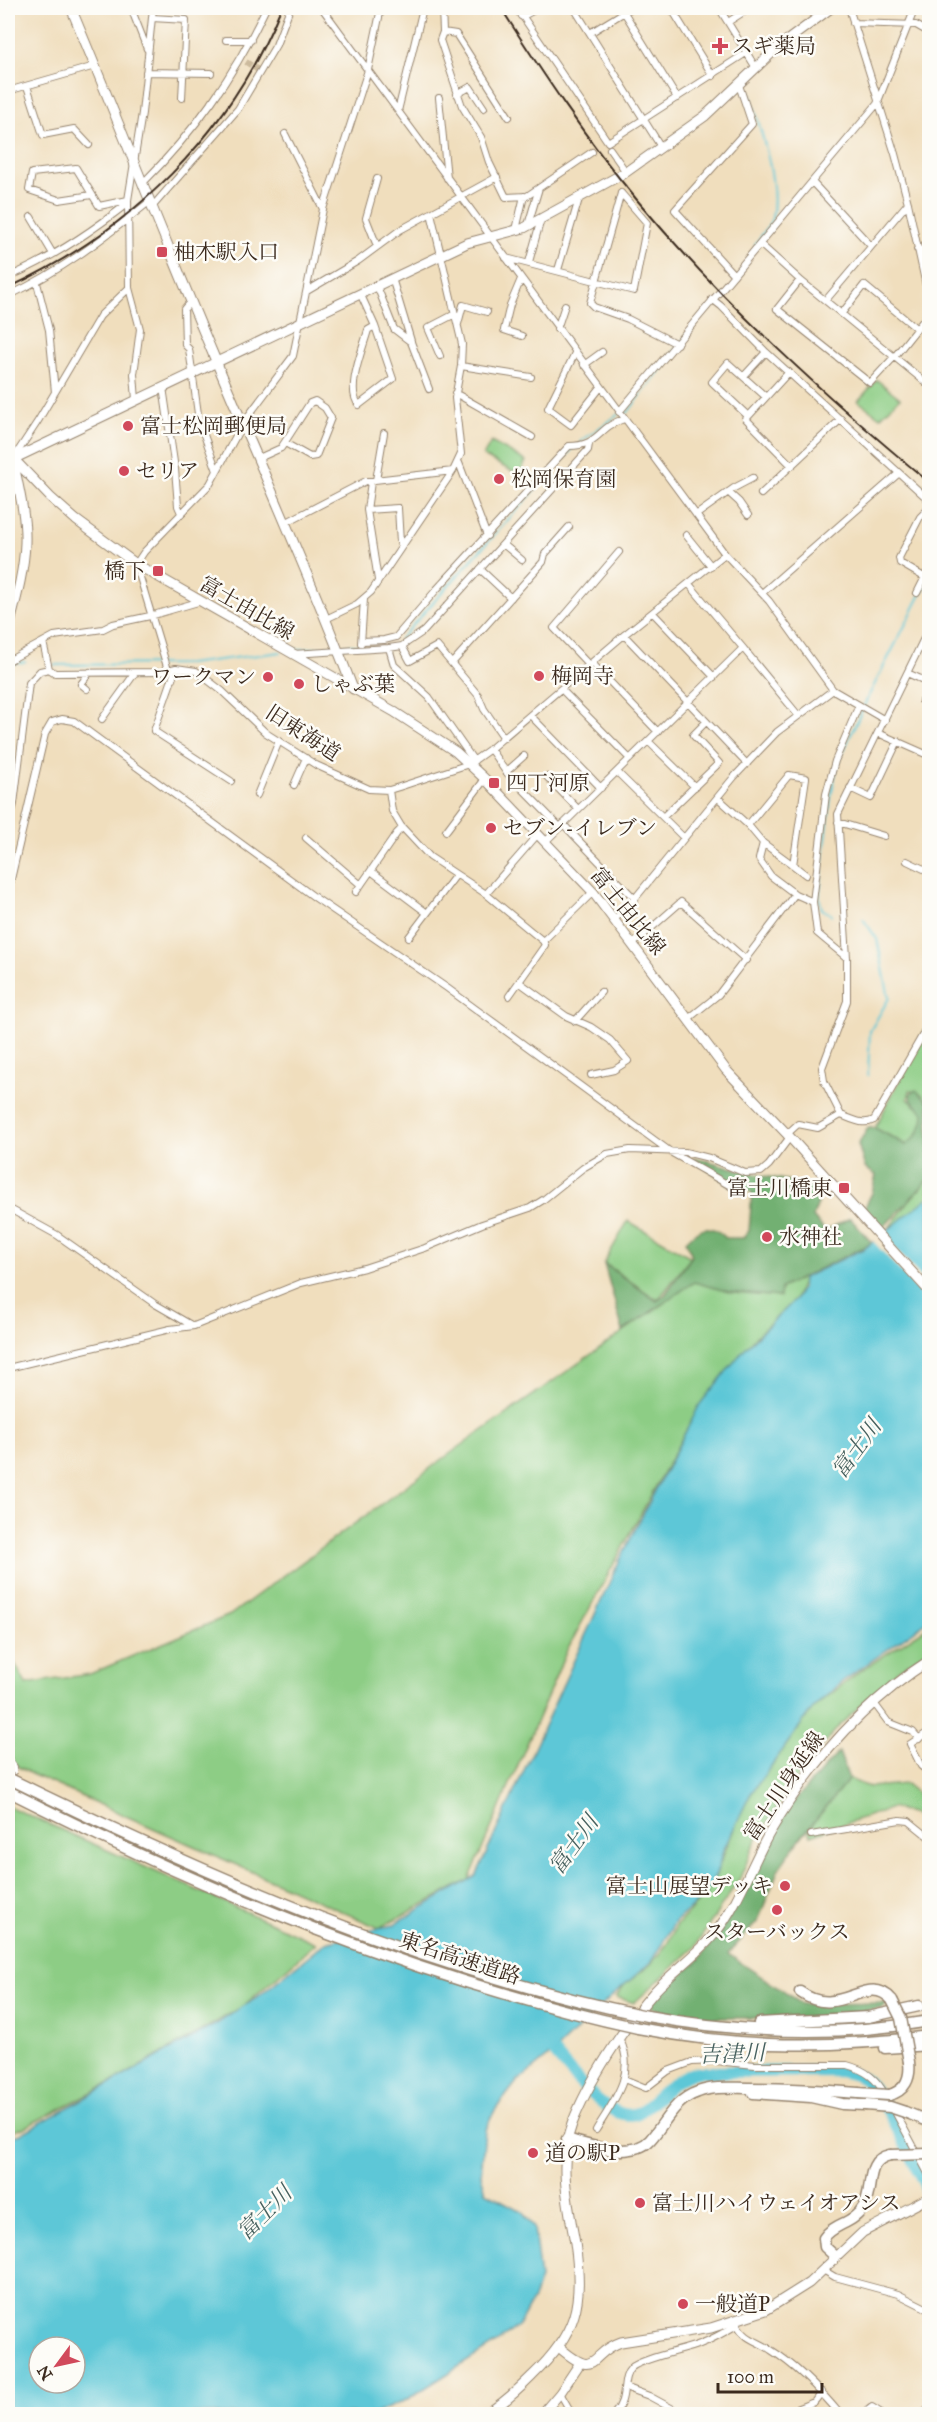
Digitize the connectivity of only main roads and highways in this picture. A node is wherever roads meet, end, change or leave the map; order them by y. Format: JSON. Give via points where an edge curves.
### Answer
{"nodes":[{"id":1,"x":70,"y":8,"type":"edge"},
{"id":2,"x":535,"y":8,"type":"edge"},
{"id":3,"x":827,"y":9,"type":"edge"},
{"id":4,"x":520,"y":11,"type":"edge"},
{"id":5,"x":216,"y":362,"type":"junction"},
{"id":6,"x":9,"y":458,"type":"edge"},
{"id":7,"x":12,"y":596,"type":"edge"},
{"id":8,"x":8,"y":631,"type":"edge"},
{"id":9,"x":353,"y":689,"type":"junction"},
{"id":10,"x":930,"y":1292,"type":"edge"},
{"id":11,"x":930,"y":1660,"type":"edge"},
{"id":12,"x":8,"y":1778,"type":"edge"},
{"id":13,"x":8,"y":1791,"type":"edge"},
{"id":14,"x":800,"y":1992,"type":"dead end"},
{"id":15,"x":919,"y":2006,"type":"dead end"},
{"id":16,"x":666,"y":2019,"type":"junction"},
{"id":17,"x":930,"y":2021,"type":"edge"},
{"id":18,"x":930,"y":2036,"type":"edge"},
{"id":19,"x":747,"y":2044,"type":"junction"},
{"id":20,"x":930,"y":2045,"type":"edge"},
{"id":21,"x":730,"y":2088,"type":"junction"},
{"id":22,"x":930,"y":2122,"type":"edge"},
{"id":23,"x":567,"y":2139,"type":"junction"},
{"id":24,"x":930,"y":2154,"type":"edge"},
{"id":25,"x":926,"y":2198,"type":"edge"},
{"id":26,"x":836,"y":2257,"type":"junction"},
{"id":27,"x":560,"y":2348,"type":"junction"},
{"id":28,"x":580,"y":2363,"type":"junction"},
{"id":29,"x":486,"y":2415,"type":"edge"},
{"id":30,"x":542,"y":2415,"type":"edge"}],
"edges":[{"from":1,"to":5,"type":"main road"},
{"from":2,"to":4,"type":"main road"},
{"from":3,"to":5,"type":"main road","via":[[777,48],[705,116],[626,172],[528,226],[467,243]]},
{"from":5,"to":6,"type":"main road"},
{"from":5,"to":9,"type":"main road"},
{"from":6,"to":7,"type":"main road","via":[[25,544]]},
{"from":6,"to":9,"type":"main road","name":"富士由比線","via":[[76,520],[135,564]]},
{"from":7,"to":8,"type":"main road"},
{"from":9,"to":10,"type":"main road","name":"富士由比線","via":[[472,762],[593,892],[726,1070]]},
{"from":11,"to":23,"type":"main road","name":"富士川身延線","via":[[874,1703],[833,1743],[810,1773],[771,1832],[730,1913],[715,1934],[656,1990],[604,2062]]},
{"from":12,"to":16,"type":"highway","name":"東名高速道路","bridge":true,"via":[[169,1855],[373,1937],[521,1986]]},
{"from":13,"to":19,"type":"highway","name":"東名高速道路","bridge":true,"via":[[154,1862],[311,1926],[487,1988],[638,2028]]},
{"from":14,"to":21,"type":"highway","bridge":true,"via":[[829,2003],[875,1990],[887,1994],[901,2018],[909,2062],[906,2084],[889,2095]]},
{"from":15,"to":16,"type":"highway","via":[[868,2017],[815,2022]]},
{"from":16,"to":17,"type":"highway","name":"東名高速道路","via":[[806,2031],[871,2029]]},
{"from":18,"to":19,"type":"highway","name":"東名高速道路","via":[[865,2044]]},
{"from":19,"to":20,"type":"highway","via":[[814,2051]]},
{"from":21,"to":22,"type":"highway","bridge":true,"via":[[890,2108]]},
{"from":21,"to":23,"type":"highway","via":[[706,2089],[688,2096],[671,2110],[642,2146],[621,2150]]},
{"from":23,"to":27,"type":"main road","name":"富士川身延線","via":[[567,2211],[578,2279],[577,2304]]},
{"from":24,"to":26,"type":"highway","bridge":true,"via":[[881,2158],[873,2168],[869,2195],[860,2213],[824,2238],[825,2247]]},
{"from":25,"to":26,"type":"main road","via":[[863,2232]]},
{"from":26,"to":28,"type":"main road","via":[[791,2296],[737,2323],[621,2342],[592,2362]]},
{"from":27,"to":28,"type":"main road"},
{"from":27,"to":29,"type":"main road","name":"富士川身延線","via":[[512,2396]]},
{"from":28,"to":30,"type":"main road"}]}
